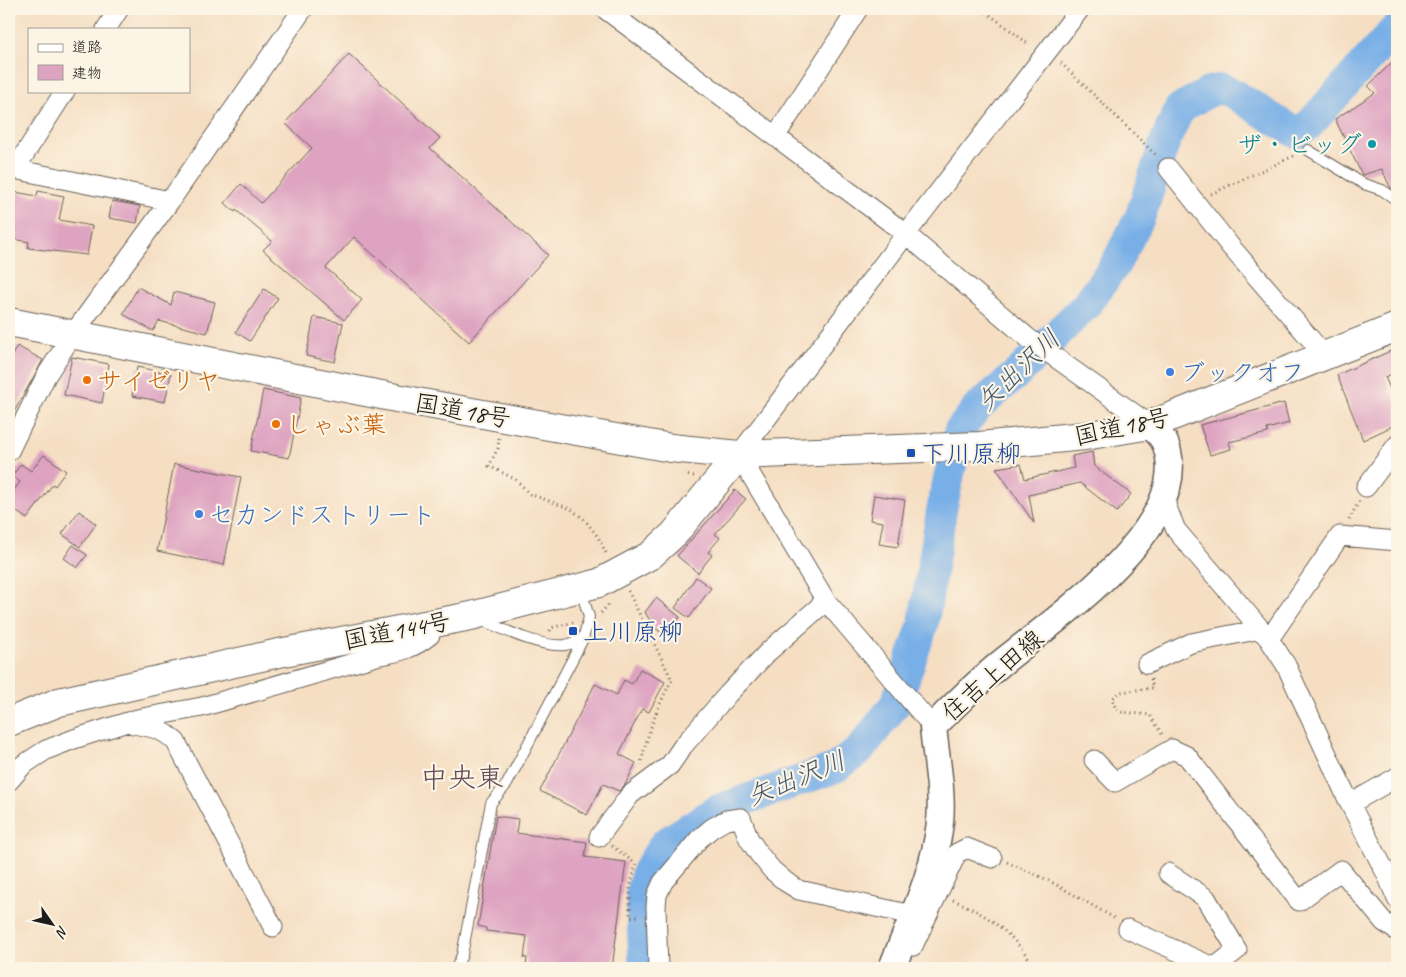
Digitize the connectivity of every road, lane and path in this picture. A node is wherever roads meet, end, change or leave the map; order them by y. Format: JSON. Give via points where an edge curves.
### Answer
{"nodes":[{"id":1,"x":119,"y":9,"type":"edge"},
{"id":2,"x":303,"y":9,"type":"edge"},
{"id":3,"x":858,"y":9,"type":"edge"},
{"id":4,"x":982,"y":9,"type":"edge"},
{"id":5,"x":1080,"y":9,"type":"edge"},
{"id":6,"x":616,"y":12,"type":"edge"},
{"id":7,"x":107,"y":28,"type":"edge"},
{"id":8,"x":1047,"y":51,"type":"junction"},
{"id":9,"x":64,"y":92,"type":"edge"},
{"id":10,"x":774,"y":137,"type":"junction"},
{"id":11,"x":1146,"y":144,"type":"dead end"},
{"id":12,"x":1308,"y":150,"type":"joint"},
{"id":13,"x":12,"y":168,"type":"edge"},
{"id":14,"x":1168,"y":168,"type":"dead end"},
{"id":15,"x":1397,"y":200,"type":"edge"},
{"id":16,"x":170,"y":201,"type":"junction"},
{"id":17,"x":1194,"y":201,"type":"junction"},
{"id":18,"x":906,"y":234,"type":"junction"},
{"id":19,"x":9,"y":322,"type":"edge"},
{"id":20,"x":1397,"y":327,"type":"edge"},
{"id":21,"x":73,"y":334,"type":"junction"},
{"id":22,"x":1326,"y":357,"type":"junction"},
{"id":23,"x":501,"y":417,"type":"junction"},
{"id":24,"x":1150,"y":425,"type":"junction"},
{"id":25,"x":1397,"y":445,"type":"edge"},
{"id":26,"x":9,"y":451,"type":"edge"},
{"id":27,"x":739,"y":455,"type":"junction"},
{"id":28,"x":1366,"y":488,"type":"joint"},
{"id":29,"x":1163,"y":498,"type":"junction"},
{"id":30,"x":1340,"y":536,"type":"junction"},
{"id":31,"x":1397,"y":541,"type":"edge"},
{"id":32,"x":621,"y":582,"type":"junction"},
{"id":33,"x":580,"y":589,"type":"junction"},
{"id":34,"x":826,"y":601,"type":"junction"},
{"id":35,"x":471,"y":616,"type":"junction"},
{"id":36,"x":430,"y":624,"type":"junction"},
{"id":37,"x":1265,"y":634,"type":"junction"},
{"id":38,"x":583,"y":639,"type":"junction"},
{"id":39,"x":1147,"y":664,"type":"joint"},
{"id":40,"x":9,"y":722,"type":"edge"},
{"id":41,"x":124,"y":723,"type":"junction"},
{"id":42,"x":933,"y":727,"type":"junction"},
{"id":43,"x":1172,"y":749,"type":"junction"},
{"id":44,"x":1094,"y":760,"type":"dead end"},
{"id":45,"x":1397,"y":777,"type":"edge"},
{"id":46,"x":9,"y":781,"type":"edge"},
{"id":47,"x":637,"y":788,"type":"junction"},
{"id":48,"x":1350,"y":804,"type":"junction"},
{"id":49,"x":599,"y":837,"type":"joint"},
{"id":50,"x":992,"y":858,"type":"joint"},
{"id":51,"x":1168,"y":873,"type":"dead end"},
{"id":52,"x":1397,"y":899,"type":"edge"},
{"id":53,"x":923,"y":903,"type":"junction"},
{"id":54,"x":634,"y":916,"type":"dead end"},
{"id":55,"x":273,"y":928,"type":"dead end"},
{"id":56,"x":1128,"y":929,"type":"joint"},
{"id":57,"x":1397,"y":931,"type":"edge"},
{"id":58,"x":893,"y":965,"type":"edge"},
{"id":59,"x":456,"y":968,"type":"edge"},
{"id":60,"x":658,"y":968,"type":"edge"},
{"id":61,"x":1035,"y":968,"type":"edge"},
{"id":62,"x":1214,"y":968,"type":"edge"}],
"edges":[{"from":1,"to":7,"type":"street"},
{"from":2,"to":16,"type":"street"},
{"from":3,"to":10,"type":"street"},
{"from":4,"to":8,"type":"path","via":[[1031,45]]},
{"from":5,"to":8,"type":"street"},
{"from":6,"to":10,"type":"street"},
{"from":8,"to":11,"type":"path"},
{"from":8,"to":18,"type":"street"},
{"from":9,"to":13,"type":"street"},
{"from":10,"to":18,"type":"street"},
{"from":12,"to":15,"type":"lane"},
{"from":12,"to":17,"type":"path"},
{"from":13,"to":16,"type":"street"},
{"from":14,"to":17,"type":"street"},
{"from":16,"to":21,"type":"street"},
{"from":17,"to":22,"type":"street"},
{"from":18,"to":24,"type":"street","via":[[1028,338]]},
{"from":18,"to":27,"type":"street"},
{"from":19,"to":21,"type":"highway","name":"国道18号"},
{"from":20,"to":22,"type":"highway","name":"国道18号"},
{"from":21,"to":23,"type":"highway","name":"国道18号"},
{"from":21,"to":26,"type":"street","via":[[46,376]]},
{"from":22,"to":24,"type":"highway","name":"国道18号"},
{"from":23,"to":27,"type":"highway","name":"国道18号","via":[[671,448]]},
{"from":23,"to":32,"type":"path","via":[[498,448],[489,466],[514,479],[530,494],[571,509],[585,520],[598,537]]},
{"from":24,"to":27,"type":"highway","name":"国道18号","via":[[1085,436],[980,446]]},
{"from":24,"to":29,"type":"main road","name":"住吉上田線","via":[[1165,443],[1170,467],[1169,484]]},
{"from":25,"to":28,"type":"street"},
{"from":27,"to":32,"type":"highway","name":"国道144号","via":[[674,534]]},
{"from":27,"to":34,"type":"street"},
{"from":28,"to":30,"type":"path"},
{"from":29,"to":37,"type":"street","via":[[1176,530]]},
{"from":29,"to":42,"type":"main road","name":"住吉上田線","via":[[1144,533],[1112,572],[965,694]]},
{"from":30,"to":31,"type":"street"},
{"from":30,"to":37,"type":"street"},
{"from":32,"to":33,"type":"highway","name":"国道144号"},
{"from":32,"to":47,"type":"path","via":[[672,680],[661,698],[644,747]]},
{"from":33,"to":35,"type":"highway","name":"国道144号"},
{"from":33,"to":38,"type":"lane","via":[[589,617]]},
{"from":34,"to":42,"type":"street"},
{"from":34,"to":47,"type":"street","via":[[769,651],[728,694],[670,766]]},
{"from":35,"to":36,"type":"highway","name":"国道144号"},
{"from":35,"to":38,"type":"lane","via":[[554,645]]},
{"from":36,"to":40,"type":"highway","name":"国道144号","via":[[279,653],[59,702]]},
{"from":36,"to":41,"type":"street","via":[[430,635],[402,652],[202,707]]},
{"from":37,"to":39,"type":"street","via":[[1191,642]]},
{"from":37,"to":48,"type":"street","via":[[1286,665]]},
{"from":38,"to":59,"type":"lane","via":[[507,784],[491,803],[462,955]]},
{"from":39,"to":43,"type":"path","via":[[1153,688],[1120,692],[1112,699],[1116,709],[1122,712],[1150,715]]},
{"from":41,"to":46,"type":"street","via":[[46,750],[23,765]]},
{"from":41,"to":55,"type":"street","via":[[166,731],[176,742]]},
{"from":42,"to":53,"type":"main road","name":"住吉上田線","via":[[941,801],[940,823]]},
{"from":43,"to":44,"type":"street","via":[[1114,782]]},
{"from":43,"to":57,"type":"street","via":[[1187,756],[1299,900],[1342,870],[1384,922]]},
{"from":45,"to":48,"type":"street"},
{"from":47,"to":49,"type":"street"},
{"from":48,"to":52,"type":"street"},
{"from":49,"to":54,"type":"path","via":[[636,864],[630,888],[630,917]]},
{"from":50,"to":53,"type":"street","via":[[962,849]]},
{"from":50,"to":56,"type":"path","via":[[1048,880],[1108,912]]},
{"from":51,"to":62,"type":"street","via":[[1206,898],[1237,950]]},
{"from":53,"to":58,"type":"main road","name":"住吉上田線"},
{"from":53,"to":60,"type":"street","via":[[799,890],[772,870],[749,839],[741,818],[726,820],[699,839],[663,882],[657,895]]},
{"from":53,"to":61,"type":"path","via":[[964,905],[993,920],[1008,933]]},
{"from":56,"to":62,"type":"street"}]}
